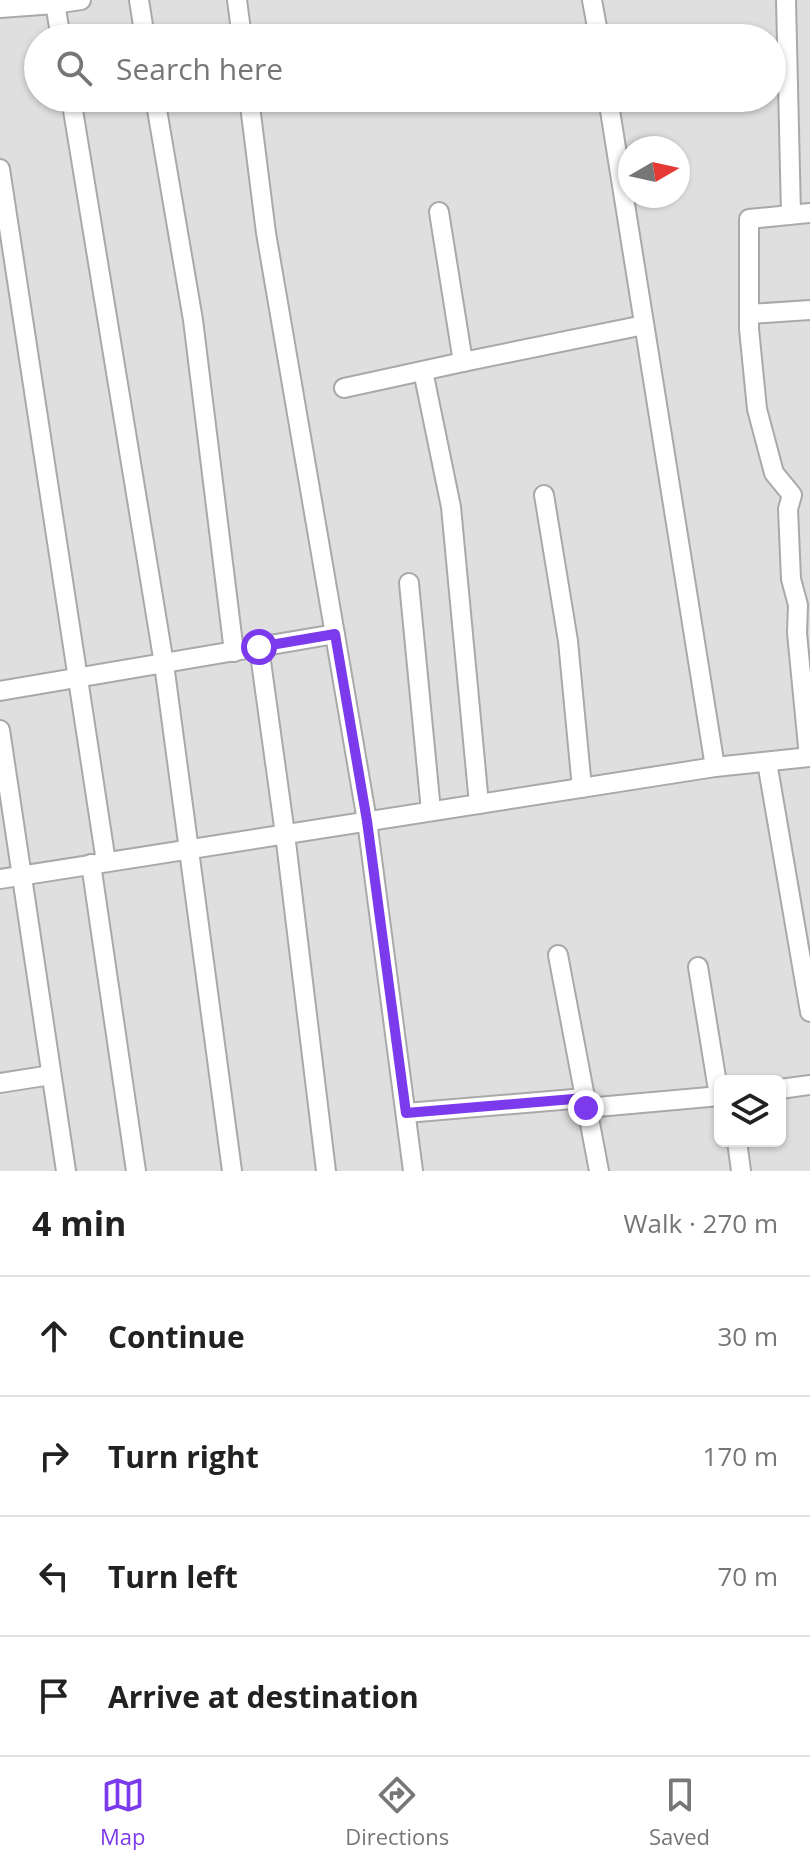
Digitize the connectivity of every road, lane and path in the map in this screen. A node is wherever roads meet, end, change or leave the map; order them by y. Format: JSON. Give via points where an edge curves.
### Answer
{"nodes":[{"id":1,"x":81,"y":0,"type":"edge"},
{"id":2,"x":139,"y":0,"type":"edge"},
{"id":3,"x":237,"y":0,"type":"edge"},
{"id":4,"x":592,"y":0,"type":"edge"},
{"id":5,"x":786,"y":0,"type":"edge"},
{"id":6,"x":55,"y":4,"type":"junction"},
{"id":7,"x":0,"y":8,"type":"edge"},
{"id":8,"x":59,"y":24,"type":"edge"},
{"id":9,"x":143,"y":24,"type":"edge"},
{"id":10,"x":240,"y":24,"type":"edge"},
{"id":11,"x":596,"y":24,"type":"edge"},
{"id":12,"x":73,"y":112,"type":"edge"},
{"id":13,"x":157,"y":112,"type":"edge"},
{"id":14,"x":251,"y":112,"type":"edge"},
{"id":15,"x":610,"y":112,"type":"edge"},
{"id":16,"x":0,"y":169,"type":"edge"},
{"id":17,"x":439,"y":212,"type":"dead end"},
{"id":18,"x":801,"y":214,"type":"edge"},
{"id":19,"x":810,"y":310,"type":"edge"},
{"id":20,"x":749,"y":314,"type":"junction"},
{"id":21,"x":644,"y":325,"type":"junction"},
{"id":22,"x":463,"y":362,"type":"junction"},
{"id":23,"x":423,"y":371,"type":"junction"},
{"id":24,"x":344,"y":388,"type":"dead end"},
{"id":25,"x":544,"y":495,"type":"dead end"},
{"id":26,"x":409,"y":583,"type":"dead end"},
{"id":27,"x":335,"y":634,"type":"junction"},
{"id":28,"x":259,"y":647,"type":"junction"},
{"id":29,"x":234,"y":652,"type":"junction"},
{"id":30,"x":164,"y":664,"type":"junction"},
{"id":31,"x":77,"y":678,"type":"junction"},
{"id":32,"x":0,"y":691,"type":"edge"},
{"id":33,"x":0,"y":730,"type":"edge"},
{"id":34,"x":810,"y":757,"type":"edge"},
{"id":35,"x":767,"y":762,"type":"junction"},
{"id":36,"x":715,"y":767,"type":"junction"},
{"id":37,"x":582,"y":788,"type":"junction"},
{"id":38,"x":479,"y":804,"type":"junction"},
{"id":39,"x":431,"y":811,"type":"junction"},
{"id":40,"x":367,"y":821,"type":"junction"},
{"id":41,"x":285,"y":834,"type":"junction"},
{"id":42,"x":189,"y":849,"type":"junction"},
{"id":43,"x":98,"y":863,"type":"junction"},
{"id":44,"x":23,"y":875,"type":"junction"},
{"id":45,"x":0,"y":879,"type":"edge"},
{"id":46,"x":558,"y":955,"type":"dead end"},
{"id":47,"x":698,"y":967,"type":"dead end"},
{"id":48,"x":810,"y":1012,"type":"edge"},
{"id":49,"x":51,"y":1075,"type":"junction"},
{"id":50,"x":716,"y":1075,"type":"edge"},
{"id":51,"x":0,"y":1083,"type":"edge"},
{"id":52,"x":810,"y":1085,"type":"edge"},
{"id":53,"x":786,"y":1088,"type":"edge"},
{"id":54,"x":714,"y":1096,"type":"edge"},
{"id":55,"x":586,"y":1103,"type":"junction"},
{"id":56,"x":406,"y":1113,"type":"junction"},
{"id":57,"x":738,"y":1147,"type":"edge"},
{"id":58,"x":66,"y":1171,"type":"edge"},
{"id":59,"x":136,"y":1171,"type":"edge"},
{"id":60,"x":232,"y":1171,"type":"edge"},
{"id":61,"x":326,"y":1171,"type":"edge"},
{"id":62,"x":413,"y":1171,"type":"edge"},
{"id":63,"x":599,"y":1171,"type":"edge"},
{"id":64,"x":741,"y":1171,"type":"edge"}],
"edges":[{"from":1,"to":6,"type":"street"},
{"from":2,"to":9,"type":"street"},
{"from":3,"to":10,"type":"street"},
{"from":4,"to":11,"type":"street"},
{"from":5,"to":18,"type":"street"},
{"from":6,"to":7,"type":"street"},
{"from":6,"to":8,"type":"street"},
{"from":12,"to":30,"type":"street"},
{"from":13,"to":29,"type":"street","via":[[193,320]]},
{"from":14,"to":27,"type":"street","via":[[266,233]]},
{"from":15,"to":21,"type":"street"},
{"from":16,"to":31,"type":"street"},
{"from":17,"to":22,"type":"street"},
{"from":18,"to":20,"type":"street","via":[[749,219]]},
{"from":19,"to":20,"type":"street"},
{"from":20,"to":34,"type":"street","via":[[757,409],[774,473],[792,495],[791,579],[798,605]]},
{"from":21,"to":22,"type":"street"},
{"from":21,"to":36,"type":"street"},
{"from":22,"to":23,"type":"street"},
{"from":23,"to":24,"type":"street"},
{"from":23,"to":38,"type":"street","via":[[451,507]]},
{"from":25,"to":37,"type":"street","via":[[568,641]]},
{"from":26,"to":39,"type":"street"},
{"from":27,"to":28,"type":"street"},
{"from":27,"to":40,"type":"street"},
{"from":28,"to":29,"type":"street"},
{"from":28,"to":41,"type":"street"},
{"from":29,"to":30,"type":"street"},
{"from":30,"to":31,"type":"street"},
{"from":30,"to":42,"type":"street"},
{"from":31,"to":32,"type":"street"},
{"from":31,"to":43,"type":"street"},
{"from":33,"to":44,"type":"street"},
{"from":34,"to":35,"type":"street"},
{"from":35,"to":36,"type":"street"},
{"from":35,"to":48,"type":"street"},
{"from":36,"to":37,"type":"street"},
{"from":37,"to":38,"type":"street"},
{"from":38,"to":39,"type":"street"},
{"from":39,"to":40,"type":"street"},
{"from":40,"to":41,"type":"street"},
{"from":40,"to":56,"type":"street"},
{"from":41,"to":42,"type":"street"},
{"from":41,"to":61,"type":"street"},
{"from":42,"to":43,"type":"street"},
{"from":42,"to":60,"type":"street"},
{"from":43,"to":44,"type":"street"},
{"from":43,"to":59,"type":"street"},
{"from":44,"to":45,"type":"street"},
{"from":44,"to":49,"type":"street"},
{"from":46,"to":55,"type":"street"},
{"from":47,"to":50,"type":"street"},
{"from":49,"to":51,"type":"street"},
{"from":49,"to":58,"type":"street"},
{"from":52,"to":53,"type":"street"},
{"from":54,"to":55,"type":"street"},
{"from":55,"to":56,"type":"street"},
{"from":55,"to":63,"type":"street"},
{"from":56,"to":62,"type":"street"},
{"from":57,"to":64,"type":"street"}]}
